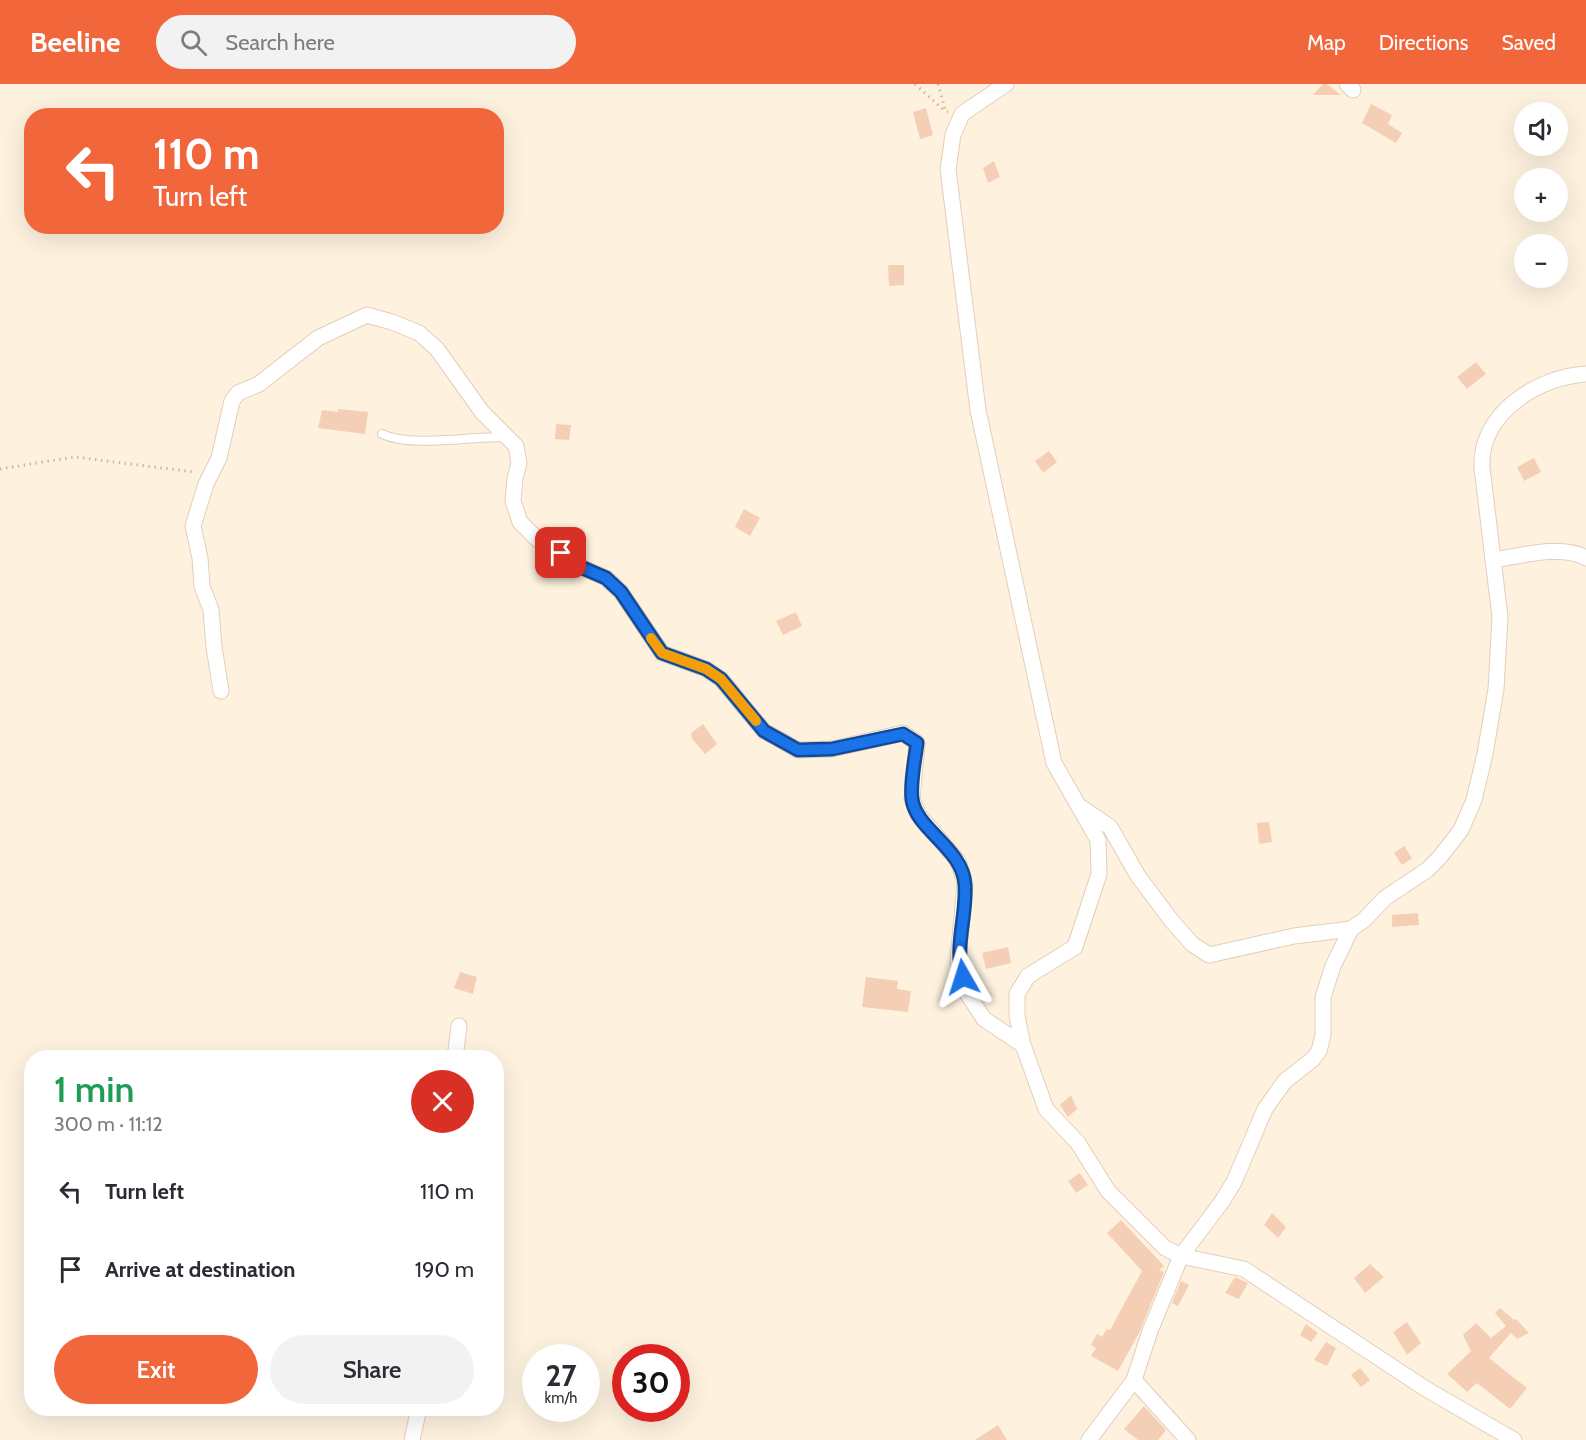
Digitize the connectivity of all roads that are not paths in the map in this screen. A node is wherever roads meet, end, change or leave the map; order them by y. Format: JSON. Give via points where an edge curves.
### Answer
{"nodes":[{"id":1,"x":1006,"y":84,"type":"edge"},
{"id":2,"x":1586,"y":374,"type":"edge"},
{"id":3,"x":382,"y":434,"type":"dead end"},
{"id":4,"x":509,"y":437,"type":"junction"},
{"id":5,"x":1586,"y":558,"type":"edge"},
{"id":6,"x":1493,"y":560,"type":"junction"},
{"id":7,"x":221,"y":691,"type":"dead end"},
{"id":8,"x":1080,"y":806,"type":"junction"},
{"id":9,"x":1351,"y":929,"type":"junction"},
{"id":10,"x":459,"y":1026,"type":"dead end"},
{"id":11,"x":1023,"y":1045,"type":"junction"},
{"id":12,"x":456,"y":1050,"type":"edge"},
{"id":13,"x":1181,"y":1256,"type":"junction"},
{"id":14,"x":1134,"y":1380,"type":"junction"},
{"id":15,"x":417,"y":1416,"type":"edge"},
{"id":16,"x":412,"y":1440,"type":"edge"},
{"id":17,"x":1089,"y":1440,"type":"edge"},
{"id":18,"x":1188,"y":1440,"type":"edge"},
{"id":19,"x":1514,"y":1440,"type":"edge"}],
"edges":[{"from":1,"to":8,"type":"street","via":[[962,114],[953,135],[948,170],[978,410],[1054,763]]},
{"from":2,"to":6,"type":"street","via":[[1545,384],[1512,403],[1488,431],[1481,459]]},
{"from":3,"to":4,"type":"lane","via":[[412,440]]},
{"from":4,"to":7,"type":"street","via":[[482,412],[429,340],[405,327],[367,315],[318,338],[259,384],[238,393],[228,412],[221,448],[193,526],[200,577],[211,610]]},
{"from":4,"to":11,"type":"street","via":[[516,446],[519,463],[513,501],[520,522],[538,540],[576,565],[606,578],[621,592],[662,653],[706,669],[721,679],[764,731],[798,750],[832,749],[903,734],[917,743],[912,799],[918,814],[958,861],[965,884],[958,961],[967,993],[984,1019]]},
{"from":5,"to":6,"type":"street","via":[[1560,551]]},
{"from":6,"to":9,"type":"street","via":[[1500,617],[1496,690],[1474,800],[1461,830],[1440,857]]},
{"from":8,"to":9,"type":"street","via":[[1110,827],[1138,876],[1171,920],[1192,945],[1209,955],[1294,936]]},
{"from":8,"to":11,"type":"street","via":[[1098,840],[1099,874],[1075,947],[1028,976],[1017,994]]},
{"from":9,"to":13,"type":"street","via":[[1323,997],[1319,1051],[1286,1081],[1265,1109],[1234,1182]]},
{"from":10,"to":12,"type":"street"},
{"from":11,"to":13,"type":"street","via":[[1046,1109],[1078,1143],[1108,1191],[1165,1248]]},
{"from":13,"to":14,"type":"street"},
{"from":13,"to":19,"type":"street","via":[[1244,1269],[1426,1389]]},
{"from":14,"to":17,"type":"street"},
{"from":14,"to":18,"type":"street"},
{"from":15,"to":16,"type":"street"}]}
